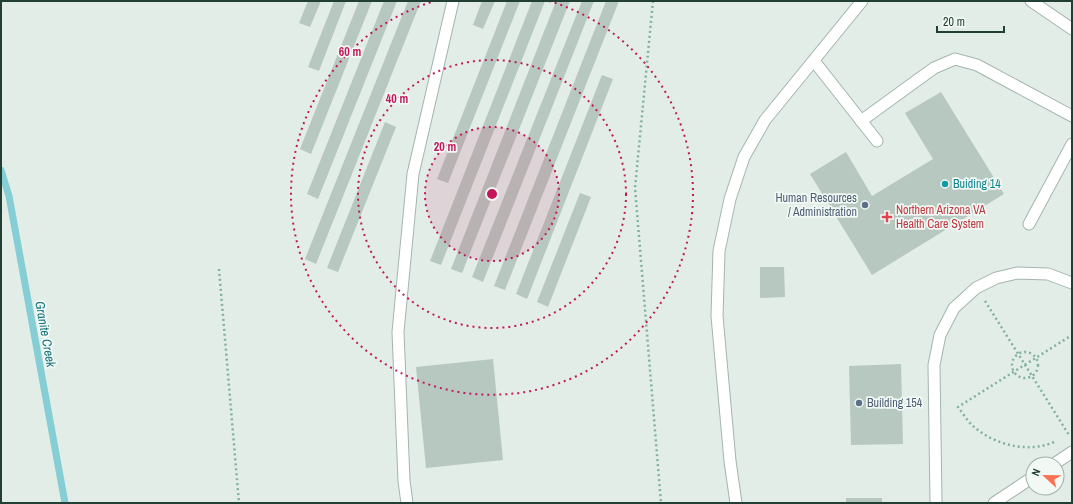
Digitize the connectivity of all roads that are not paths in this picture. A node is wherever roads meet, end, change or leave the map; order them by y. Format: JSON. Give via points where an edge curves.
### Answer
{"nodes":[{"id":1,"x":453,"y":1,"type":"edge"},
{"id":2,"x":862,"y":1,"type":"edge"},
{"id":3,"x":1031,"y":1,"type":"edge"},
{"id":4,"x":1072,"y":28,"type":"edge"},
{"id":5,"x":814,"y":61,"type":"junction"},
{"id":6,"x":1072,"y":116,"type":"edge"},
{"id":7,"x":861,"y":121,"type":"junction"},
{"id":8,"x":877,"y":141,"type":"dead end"},
{"id":9,"x":1072,"y":144,"type":"edge"},
{"id":10,"x":1029,"y":224,"type":"dead end"},
{"id":11,"x":1072,"y":283,"type":"edge"},
{"id":12,"x":1025,"y":483,"type":"edge"},
{"id":13,"x":407,"y":503,"type":"edge"},
{"id":14,"x":736,"y":503,"type":"edge"},
{"id":15,"x":936,"y":503,"type":"edge"},
{"id":16,"x":994,"y":503,"type":"edge"}],
"edges":[{"from":1,"to":13,"type":"lane","via":[[413,174],[398,324]]},
{"from":2,"to":5,"type":"lane"},
{"from":3,"to":4,"type":"lane"},
{"from":5,"to":7,"type":"lane"},
{"from":5,"to":14,"type":"lane","via":[[765,120],[744,157],[730,199],[719,251],[717,316]]},
{"from":6,"to":7,"type":"lane","via":[[977,65],[955,59],[934,68]]},
{"from":7,"to":8,"type":"lane"},
{"from":9,"to":10,"type":"lane"},
{"from":11,"to":15,"type":"lane","via":[[1048,274],[1016,273],[996,278],[976,288],[954,308],[940,335],[934,365]]},
{"from":12,"to":16,"type":"lane"}]}
